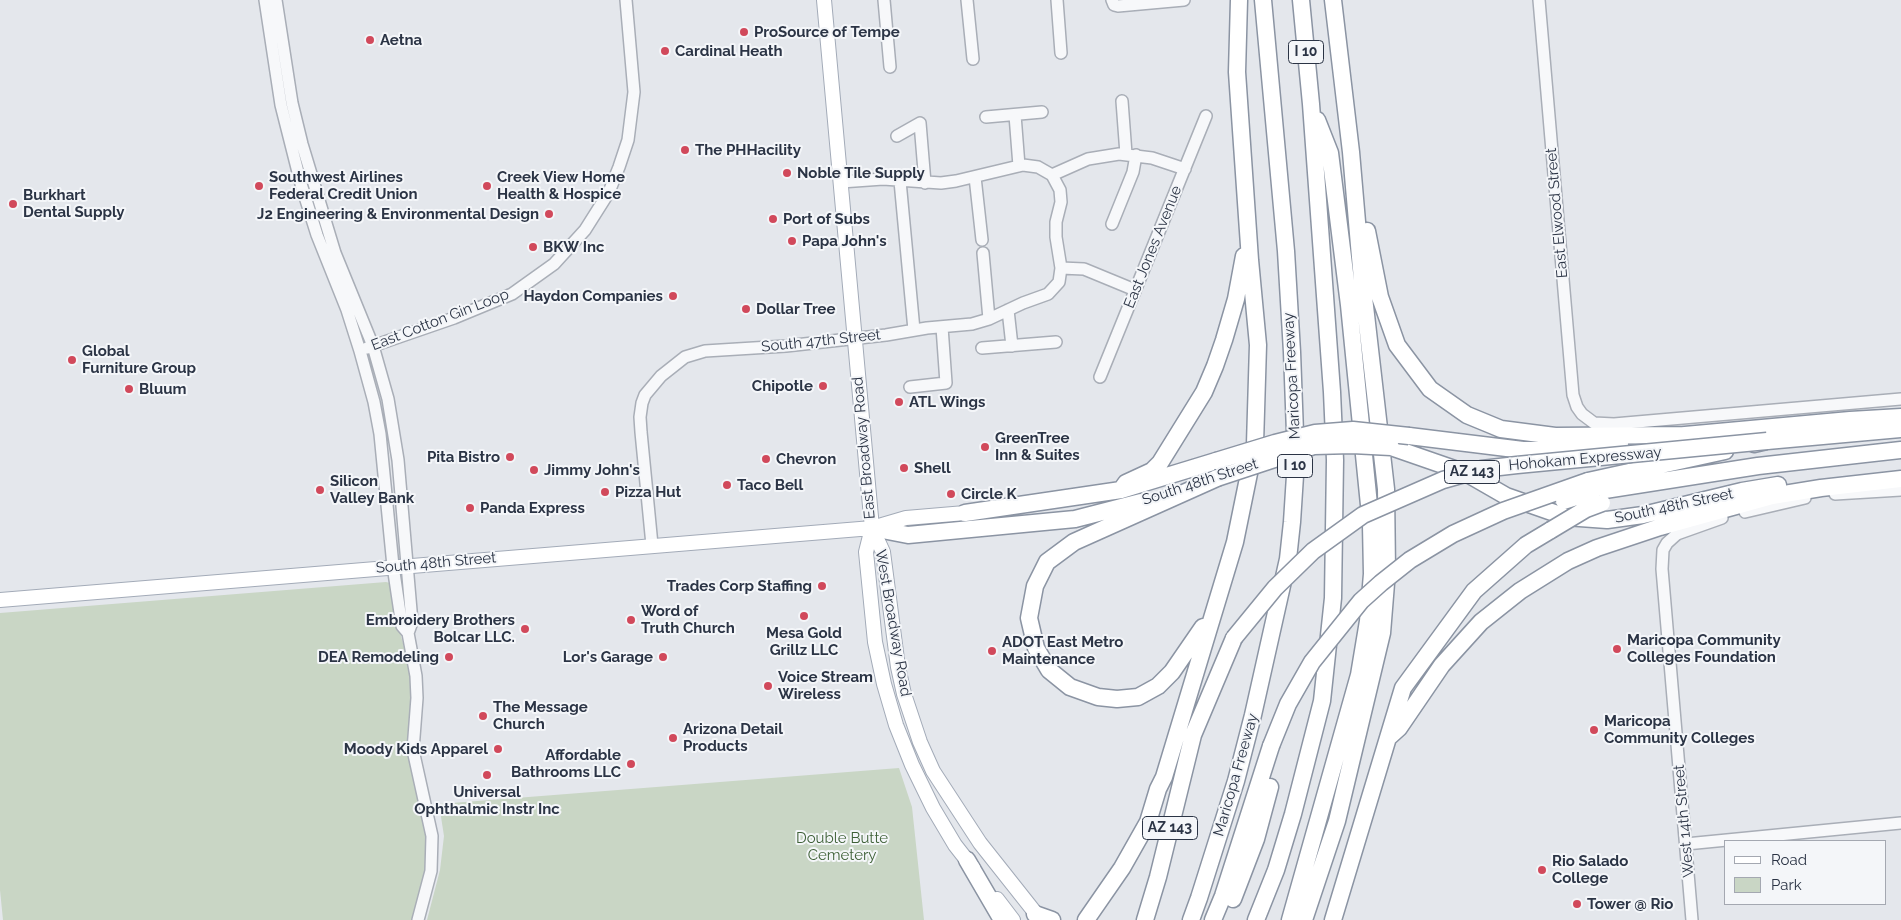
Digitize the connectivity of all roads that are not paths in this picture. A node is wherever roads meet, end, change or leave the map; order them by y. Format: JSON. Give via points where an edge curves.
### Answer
{"nodes":[{"id":1,"x":265,"y":0,"type":"edge"},
{"id":2,"x":270,"y":0,"type":"edge"},
{"id":3,"x":276,"y":0,"type":"edge"},
{"id":4,"x":626,"y":0,"type":"edge"},
{"id":5,"x":824,"y":0,"type":"edge"},
{"id":6,"x":884,"y":0,"type":"edge"},
{"id":7,"x":967,"y":0,"type":"edge"},
{"id":8,"x":1057,"y":0,"type":"edge"},
{"id":9,"x":1184,"y":0,"type":"edge"},
{"id":10,"x":1239,"y":0,"type":"edge"},
{"id":11,"x":1262,"y":0,"type":"edge"},
{"id":12,"x":1301,"y":0,"type":"edge"},
{"id":13,"x":1334,"y":0,"type":"edge"},
{"id":14,"x":1539,"y":0,"type":"edge"},
{"id":15,"x":1113,"y":3,"type":"edge"},
{"id":16,"x":282,"y":35,"type":"junction"},
{"id":17,"x":1061,"y":53,"type":"dead end"},
{"id":18,"x":973,"y":59,"type":"dead end"},
{"id":19,"x":890,"y":67,"type":"dead end"},
{"id":20,"x":1122,"y":101,"type":"dead end"},
{"id":21,"x":1311,"y":104,"type":"junction"},
{"id":22,"x":1042,"y":112,"type":"dead end"},
{"id":23,"x":1015,"y":115,"type":"junction"},
{"id":24,"x":1206,"y":116,"type":"dead end"},
{"id":25,"x":986,"y":117,"type":"dead end"},
{"id":26,"x":897,"y":136,"type":"dead end"},
{"id":27,"x":1351,"y":152,"type":"junction"},
{"id":28,"x":1131,"y":155,"type":"junction"},
{"id":29,"x":1019,"y":166,"type":"junction"},
{"id":30,"x":1185,"y":169,"type":"junction"},
{"id":31,"x":1052,"y":175,"type":"junction"},
{"id":32,"x":976,"y":177,"type":"junction"},
{"id":33,"x":900,"y":181,"type":"junction"},
{"id":34,"x":841,"y":182,"type":"junction"},
{"id":35,"x":925,"y":183,"type":"junction"},
{"id":36,"x":1112,"y":224,"type":"dead end"},
{"id":37,"x":1248,"y":234,"type":"junction"},
{"id":38,"x":982,"y":240,"type":"dead end"},
{"id":39,"x":983,"y":253,"type":"dead end"},
{"id":40,"x":1061,"y":268,"type":"junction"},
{"id":41,"x":1135,"y":290,"type":"junction"},
{"id":42,"x":1008,"y":310,"type":"junction"},
{"id":43,"x":989,"y":319,"type":"junction"},
{"id":44,"x":942,"y":327,"type":"junction"},
{"id":45,"x":914,"y":330,"type":"junction"},
{"id":46,"x":854,"y":337,"type":"junction"},
{"id":47,"x":1056,"y":342,"type":"dead end"},
{"id":48,"x":373,"y":346,"type":"junction"},
{"id":49,"x":1012,"y":346,"type":"junction"},
{"id":50,"x":982,"y":348,"type":"dead end"},
{"id":51,"x":360,"y":351,"type":"junction"},
{"id":52,"x":1100,"y":377,"type":"dead end"},
{"id":53,"x":910,"y":386,"type":"dead end"},
{"id":54,"x":1901,"y":399,"type":"edge"},
{"id":55,"x":1901,"y":417,"type":"edge"},
{"id":56,"x":1901,"y":430,"type":"edge"},
{"id":57,"x":1685,"y":435,"type":"junction"},
{"id":58,"x":1767,"y":441,"type":"junction"},
{"id":59,"x":1901,"y":450,"type":"edge"},
{"id":60,"x":1216,"y":470,"type":"junction"},
{"id":61,"x":1901,"y":475,"type":"edge"},
{"id":62,"x":1901,"y":479,"type":"edge"},
{"id":63,"x":1121,"y":490,"type":"junction"},
{"id":64,"x":1901,"y":490,"type":"edge"},
{"id":65,"x":1597,"y":498,"type":"junction"},
{"id":66,"x":965,"y":513,"type":"joint"},
{"id":67,"x":872,"y":528,"type":"junction"},
{"id":68,"x":1667,"y":543,"type":"joint"},
{"id":69,"x":652,"y":545,"type":"junction"},
{"id":70,"x":400,"y":566,"type":"junction"},
{"id":71,"x":0,"y":600,"type":"edge"},
{"id":72,"x":1214,"y":612,"type":"junction"},
{"id":73,"x":1389,"y":737,"type":"junction"},
{"id":74,"x":1275,"y":752,"type":"junction"},
{"id":75,"x":1901,"y":823,"type":"edge"},
{"id":76,"x":1724,"y":840,"type":"edge"},
{"id":77,"x":1727,"y":840,"type":"edge"},
{"id":78,"x":1686,"y":844,"type":"junction"},
{"id":79,"x":967,"y":860,"type":"junction"},
{"id":80,"x":1102,"y":896,"type":"junction"},
{"id":81,"x":1038,"y":917,"type":"edge"},
{"id":82,"x":418,"y":920,"type":"edge"},
{"id":83,"x":1002,"y":920,"type":"edge"},
{"id":84,"x":1013,"y":920,"type":"edge"},
{"id":85,"x":1052,"y":920,"type":"edge"},
{"id":86,"x":1074,"y":920,"type":"edge"},
{"id":87,"x":1086,"y":920,"type":"edge"},
{"id":88,"x":1146,"y":920,"type":"edge"},
{"id":89,"x":1191,"y":920,"type":"edge"},
{"id":90,"x":1213,"y":920,"type":"edge"},
{"id":91,"x":1225,"y":920,"type":"edge"},
{"id":92,"x":1256,"y":920,"type":"edge"},
{"id":93,"x":1290,"y":920,"type":"edge"},
{"id":94,"x":1304,"y":920,"type":"edge"},
{"id":95,"x":1333,"y":920,"type":"edge"},
{"id":96,"x":1692,"y":920,"type":"edge"}],
"edges":[{"from":1,"to":51,"type":"street","via":[[281,105],[301,184]]},
{"from":2,"to":16,"type":"street","via":[[273,24]]},
{"from":3,"to":16,"type":"street"},
{"from":4,"to":48,"type":"street","name":"East Cotton Gin Loop","via":[[634,92],[628,140],[608,192],[584,230],[554,264],[512,294]]},
{"from":5,"to":34,"type":"main road","name":"East Broadway Road"},
{"from":6,"to":19,"type":"street"},
{"from":7,"to":18,"type":"street"},
{"from":8,"to":17,"type":"street"},
{"from":9,"to":15,"type":"street"},
{"from":10,"to":37,"type":"highway","via":[[1236,72]]},
{"from":11,"to":89,"type":"highway","name":"Maricopa Freeway","number":"I 10","via":[[1286,251],[1292,352],[1296,460],[1292,522],[1288,559],[1246,743]]},
{"from":12,"to":21,"type":"highway","number":"I 10"},
{"from":13,"to":27,"type":"highway"},
{"from":14,"to":54,"type":"street","name":"East Elwood Street","via":[[1576,407],[1590,420],[1614,424]]},
{"from":16,"to":48,"type":"street","via":[[297,124],[320,206],[335,253]]},
{"from":20,"to":28,"type":"street"},
{"from":21,"to":92,"type":"highway","number":"I 10","via":[[1332,392],[1335,460],[1333,598],[1322,701],[1293,814]]},
{"from":21,"to":93,"type":"highway","via":[[1330,153],[1371,525],[1372,574],[1359,675]]},
{"from":22,"to":23,"type":"street"},
{"from":23,"to":25,"type":"street"},
{"from":23,"to":29,"type":"street"},
{"from":24,"to":30,"type":"street","name":"East Jones Avenue"},
{"from":26,"to":35,"type":"street","via":[[920,123]]},
{"from":27,"to":57,"type":"highway","via":[[1383,305],[1397,344],[1430,389],[1467,415],[1501,429],[1555,436]]},
{"from":27,"to":94,"type":"highway","via":[[1386,489],[1387,571],[1380,642],[1337,821]]},
{"from":28,"to":30,"type":"street","via":[[1159,159]]},
{"from":28,"to":31,"type":"street","via":[[1088,159]]},
{"from":28,"to":36,"type":"street","via":[[1133,172]]},
{"from":29,"to":31,"type":"street","via":[[1038,167]]},
{"from":29,"to":32,"type":"street"},
{"from":30,"to":41,"type":"street","name":"East Jones Avenue"},
{"from":31,"to":40,"type":"street","via":[[1061,194],[1056,248]]},
{"from":32,"to":35,"type":"street"},
{"from":32,"to":38,"type":"street"},
{"from":33,"to":34,"type":"street"},
{"from":33,"to":35,"type":"street"},
{"from":33,"to":45,"type":"street"},
{"from":34,"to":46,"type":"main road","name":"East Broadway Road"},
{"from":37,"to":63,"type":"highway","via":[[1236,299],[1204,392],[1160,463],[1152,471],[1126,483]]},
{"from":37,"to":72,"type":"highway","via":[[1258,345],[1255,444],[1236,542]]},
{"from":39,"to":43,"type":"street"},
{"from":40,"to":41,"type":"street","via":[[1084,269]]},
{"from":40,"to":42,"type":"street","name":"South 47th Street","via":[[1059,282],[1051,292]]},
{"from":41,"to":52,"type":"street","name":"East Jones Avenue"},
{"from":42,"to":43,"type":"street","name":"South 47th Street"},
{"from":42,"to":49,"type":"street"},
{"from":43,"to":44,"type":"street","name":"South 47th Street"},
{"from":44,"to":45,"type":"street","name":"South 47th Street"},
{"from":44,"to":53,"type":"street","via":[[946,383]]},
{"from":45,"to":46,"type":"street","name":"South 47th Street"},
{"from":46,"to":67,"type":"main road","name":"East Broadway Road"},
{"from":46,"to":69,"type":"street","name":"South 47th Street","via":[[691,354],[661,376],[645,395],[640,417]]},
{"from":47,"to":49,"type":"street"},
{"from":48,"to":51,"type":"street","name":"East Cotton Gin Loop"},
{"from":48,"to":70,"type":"street","via":[[394,434]]},
{"from":49,"to":50,"type":"street"},
{"from":51,"to":70,"type":"street","via":[[380,434]]},
{"from":55,"to":57,"type":"highway","name":"South 48th Street"},
{"from":56,"to":58,"type":"highway","name":"Hohokam Expressway","number":"AZ 143"},
{"from":57,"to":60,"type":"highway","name":"South 48th Street","bridge":true,"via":[[1585,449],[1538,450],[1353,430],[1315,433],[1275,443]]},
{"from":58,"to":74,"type":"highway","bridge":true,"via":[[1588,481],[1503,511],[1453,534],[1410,560],[1361,601],[1312,662],[1288,704]]},
{"from":58,"to":88,"type":"highway","name":"Hohokam Expressway","number":"AZ 143","bridge":true,"via":[[1482,469],[1443,480],[1363,514],[1313,551],[1275,588],[1234,638],[1192,735]]},
{"from":59,"to":65,"type":"highway","via":[[1684,477]]},
{"from":60,"to":61,"type":"highway","name":"South 48th Street","bridge":true,"via":[[1314,446],[1391,447],[1466,473],[1506,496],[1566,517],[1607,520],[1840,474]]},
{"from":60,"to":63,"type":"highway","name":"South 48th Street"},
{"from":60,"to":67,"type":"highway","name":"South 48th Street","via":[[1123,507],[1075,519],[908,535]]},
{"from":60,"to":72,"type":"highway","via":[[1074,542],[1047,562],[1035,586],[1029,618],[1036,648],[1049,670],[1070,687],[1098,697],[1117,699],[1138,697],[1158,686],[1172,672]]},
{"from":62,"to":73,"type":"highway","via":[[1772,496],[1660,527],[1568,561],[1520,591],[1482,622],[1442,665],[1399,728]]},
{"from":63,"to":66,"type":"highway","name":"South 48th Street"},
{"from":64,"to":68,"type":"street","name":"South 48th Street","via":[[1824,495],[1774,504],[1688,529]]},
{"from":65,"to":73,"type":"highway","bridge":true,"via":[[1586,509],[1526,545],[1474,591],[1403,688]]},
{"from":65,"to":74,"type":"highway","bridge":true,"via":[[1524,513],[1471,535],[1422,563],[1374,602],[1339,641],[1302,698]]},
{"from":66,"to":67,"type":"main road","name":"South 48th Street","via":[[906,518]]},
{"from":67,"to":69,"type":"main road","name":"South 48th Street"},
{"from":67,"to":79,"type":"main road","name":"East Broadway Road","via":[[866,552],[873,626],[884,684],[896,725],[919,781]]},
{"from":67,"to":81,"type":"main road","name":"West Broadway Road","via":[[883,552],[898,667],[920,742],[933,771],[961,815]]},
{"from":68,"to":78,"type":"street","name":"West 14th Street","via":[[1663,550],[1662,569]]},
{"from":69,"to":70,"type":"main road","name":"South 48th Street"},
{"from":70,"to":71,"type":"main road","name":"South 48th Street"},
{"from":70,"to":82,"type":"street","via":[[412,622],[408,633],[417,686],[413,750],[433,848],[429,884]]},
{"from":72,"to":80,"type":"highway","via":[[1148,822]]},
{"from":73,"to":95,"type":"highway"},
{"from":74,"to":90,"type":"highway"},
{"from":74,"to":91,"type":"highway","via":[[1256,839]]},
{"from":75,"to":77,"type":"street"},
{"from":76,"to":78,"type":"street"},
{"from":78,"to":96,"type":"street","name":"West 14th Street"},
{"from":79,"to":83,"type":"highway"},
{"from":79,"to":84,"type":"main road","name":"East Broadway Road"},
{"from":80,"to":86,"type":"highway"},
{"from":80,"to":87,"type":"highway"},
{"from":81,"to":85,"type":"highway"}]}
